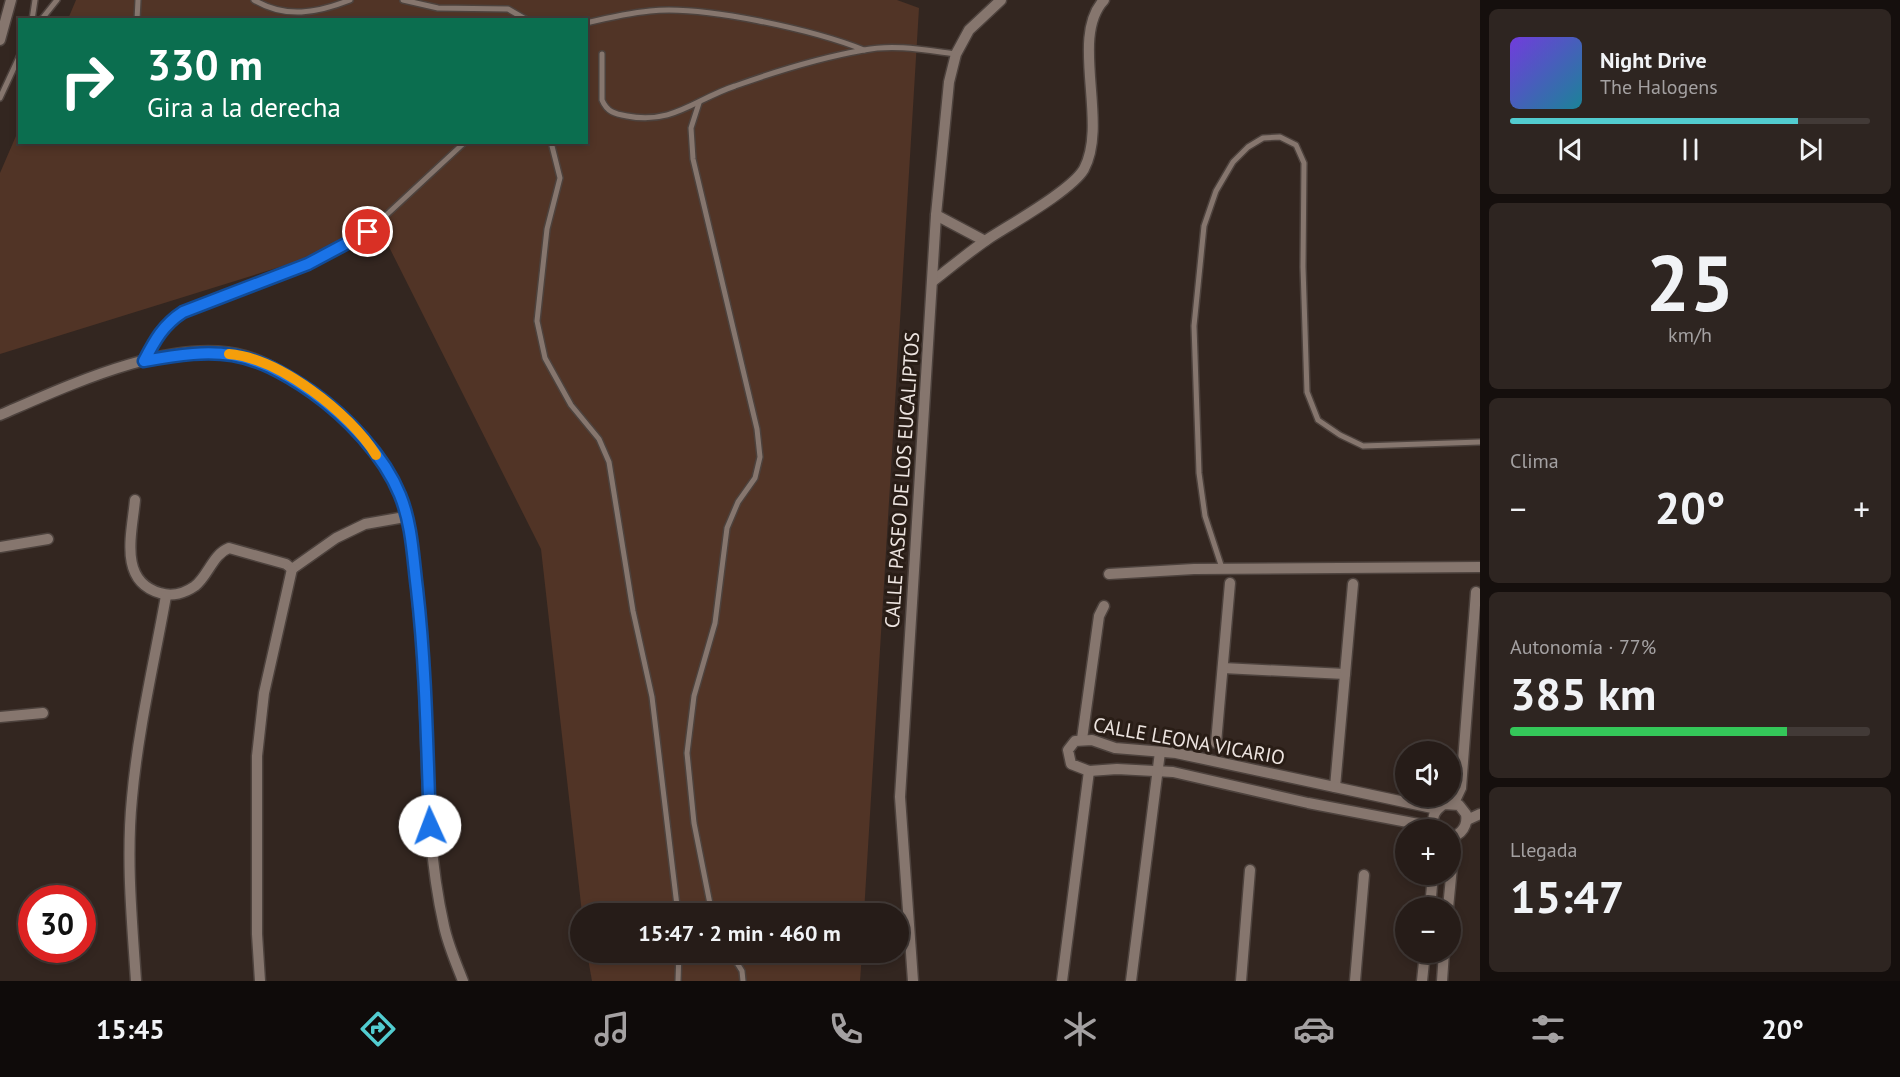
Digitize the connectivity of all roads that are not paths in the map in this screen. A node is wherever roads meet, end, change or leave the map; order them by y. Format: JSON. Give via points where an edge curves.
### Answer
{"nodes":[{"id":1,"x":11,"y":0,"type":"edge"},
{"id":2,"x":35,"y":0,"type":"edge"},
{"id":3,"x":57,"y":0,"type":"edge"},
{"id":4,"x":138,"y":0,"type":"edge"},
{"id":5,"x":254,"y":0,"type":"edge"},
{"id":6,"x":350,"y":0,"type":"edge"},
{"id":7,"x":403,"y":0,"type":"edge"},
{"id":8,"x":1001,"y":0,"type":"edge"},
{"id":9,"x":1104,"y":0,"type":"edge"},
{"id":10,"x":32,"y":18,"type":"edge"},
{"id":11,"x":43,"y":18,"type":"edge"},
{"id":12,"x":137,"y":18,"type":"edge"},
{"id":13,"x":524,"y":18,"type":"edge"},
{"id":14,"x":588,"y":23,"type":"edge"},
{"id":15,"x":0,"y":40,"type":"edge"},
{"id":16,"x":864,"y":50,"type":"junction"},
{"id":17,"x":602,"y":54,"type":"dead end"},
{"id":18,"x":956,"y":54,"type":"junction"},
{"id":19,"x":18,"y":59,"type":"edge"},
{"id":20,"x":0,"y":98,"type":"edge"},
{"id":21,"x":699,"y":103,"type":"junction"},
{"id":22,"x":463,"y":144,"type":"edge"},
{"id":23,"x":552,"y":144,"type":"edge"},
{"id":24,"x":936,"y":215,"type":"junction"},
{"id":25,"x":985,"y":241,"type":"junction"},
{"id":26,"x":933,"y":281,"type":"junction"},
{"id":27,"x":144,"y":361,"type":"junction"},
{"id":28,"x":0,"y":415,"type":"edge"},
{"id":29,"x":1480,"y":442,"type":"edge"},
{"id":30,"x":135,"y":500,"type":"dead end"},
{"id":31,"x":405,"y":518,"type":"junction"},
{"id":32,"x":48,"y":540,"type":"dead end"},
{"id":33,"x":0,"y":547,"type":"edge"},
{"id":34,"x":1480,"y":567,"type":"edge"},
{"id":35,"x":1222,"y":568,"type":"junction"},
{"id":36,"x":292,"y":569,"type":"junction"},
{"id":37,"x":1108,"y":574,"type":"dead end"},
{"id":38,"x":1230,"y":583,"type":"dead end"},
{"id":39,"x":1353,"y":584,"type":"dead end"},
{"id":40,"x":1476,"y":592,"type":"dead end"},
{"id":41,"x":166,"y":596,"type":"junction"},
{"id":42,"x":1104,"y":606,"type":"dead end"},
{"id":43,"x":1223,"y":668,"type":"junction"},
{"id":44,"x":1345,"y":674,"type":"junction"},
{"id":45,"x":43,"y":713,"type":"dead end"},
{"id":46,"x":0,"y":717,"type":"edge"},
{"id":47,"x":1082,"y":739,"type":"junction"},
{"id":48,"x":1216,"y":743,"type":"dead end"},
{"id":49,"x":1160,"y":752,"type":"junction"},
{"id":50,"x":1089,"y":771,"type":"junction"},
{"id":51,"x":1157,"y":771,"type":"junction"},
{"id":52,"x":1313,"y":783,"type":"junction"},
{"id":53,"x":1335,"y":787,"type":"junction"},
{"id":54,"x":1461,"y":788,"type":"edge"},
{"id":55,"x":1308,"y":803,"type":"junction"},
{"id":56,"x":1440,"y":807,"type":"edge"},
{"id":57,"x":1460,"y":807,"type":"edge"},
{"id":58,"x":1437,"y":809,"type":"junction"},
{"id":59,"x":1480,"y":814,"type":"edge"},
{"id":60,"x":1434,"y":819,"type":"edge"},
{"id":61,"x":1395,"y":820,"type":"edge"},
{"id":62,"x":1467,"y":820,"type":"junction"},
{"id":63,"x":1461,"y":830,"type":"edge"},
{"id":64,"x":1250,"y":870,"type":"dead end"},
{"id":65,"x":1364,"y":875,"type":"dead end"},
{"id":66,"x":677,"y":903,"type":"edge"},
{"id":67,"x":710,"y":903,"type":"edge"},
{"id":68,"x":679,"y":963,"type":"edge"},
{"id":69,"x":737,"y":963,"type":"edge"},
{"id":70,"x":1424,"y":963,"type":"edge"},
{"id":71,"x":1443,"y":963,"type":"edge"},
{"id":72,"x":136,"y":981,"type":"edge"},
{"id":73,"x":260,"y":981,"type":"edge"},
{"id":74,"x":463,"y":981,"type":"edge"},
{"id":75,"x":678,"y":981,"type":"edge"},
{"id":76,"x":743,"y":981,"type":"edge"},
{"id":77,"x":913,"y":981,"type":"edge"},
{"id":78,"x":1062,"y":981,"type":"edge"},
{"id":79,"x":1131,"y":981,"type":"edge"},
{"id":80,"x":1241,"y":981,"type":"edge"},
{"id":81,"x":1355,"y":981,"type":"edge"},
{"id":82,"x":1422,"y":981,"type":"edge"},
{"id":83,"x":1442,"y":981,"type":"edge"}],
"edges":[{"from":1,"to":15,"type":"street"},
{"from":2,"to":10,"type":"lane"},
{"from":3,"to":11,"type":"lane"},
{"from":4,"to":12,"type":"lane"},
{"from":5,"to":6,"type":"lane","via":[[270,9],[299,14]]},
{"from":7,"to":13,"type":"lane","via":[[438,8],[508,9]]},
{"from":8,"to":18,"type":"street","name":"CALLE PASEO DE LOS EUCALIPTOS","via":[[969,30]]},
{"from":9,"to":25,"type":"street","via":[[1095,9],[1089,35],[1089,154],[1080,174]]},
{"from":14,"to":16,"type":"lane","via":[[652,10],[710,13],[836,39]]},
{"from":16,"to":18,"type":"lane","via":[[905,48]]},
{"from":16,"to":21,"type":"lane","via":[[733,86]]},
{"from":17,"to":21,"type":"lane","via":[[602,100],[615,114],[655,118]]},
{"from":18,"to":24,"type":"street","name":"CALLE PASEO DE LOS EUCALIPTOS","via":[[949,82]]},
{"from":19,"to":20,"type":"lane"},
{"from":21,"to":67,"type":"lane","via":[[691,128],[693,159],[757,429],[760,457],[755,478],[738,502],[727,528],[715,623],[694,696],[687,753],[694,823]]},
{"from":22,"to":27,"type":"lane","via":[[368,232],[308,264],[183,312],[159,332]]},
{"from":23,"to":66,"type":"lane","via":[[560,178],[548,229],[537,321],[545,358],[571,405],[599,438],[609,462],[633,611],[652,697]]},
{"from":24,"to":25,"type":"street"},
{"from":24,"to":26,"type":"street","name":"CALLE PASEO DE LOS EUCALIPTOS"},
{"from":25,"to":26,"type":"street"},
{"from":26,"to":77,"type":"street","name":"CALLE PASEO DE LOS EUCALIPTOS","via":[[900,797]]},
{"from":27,"to":28,"type":"street","via":[[102,373]]},
{"from":27,"to":31,"type":"street","via":[[209,353],[243,355],[270,366],[336,409],[372,448],[400,495]]},
{"from":29,"to":35,"type":"lane","via":[[1363,446],[1318,420],[1307,392],[1304,163],[1296,145],[1280,137],[1263,138],[1233,162],[1216,191],[1204,226],[1195,315],[1199,473],[1205,516]]},
{"from":30,"to":41,"type":"street","via":[[129,554],[132,571],[142,585]]},
{"from":31,"to":36,"type":"street","via":[[365,524],[336,538]]},
{"from":31,"to":74,"type":"street","via":[[412,544],[424,649],[435,873],[444,928]]},
{"from":32,"to":33,"type":"street"},
{"from":34,"to":35,"type":"street"},
{"from":35,"to":37,"type":"street"},
{"from":36,"to":41,"type":"street","via":[[229,548],[218,556],[197,585]]},
{"from":36,"to":73,"type":"street","via":[[264,693],[257,756]]},
{"from":38,"to":43,"type":"street"},
{"from":39,"to":44,"type":"street"},
{"from":40,"to":54,"type":"street"},
{"from":41,"to":72,"type":"street","via":[[131,800],[130,897]]},
{"from":42,"to":47,"type":"street","via":[[1099,616]]},
{"from":43,"to":44,"type":"street"},
{"from":43,"to":48,"type":"street"},
{"from":44,"to":53,"type":"street"},
{"from":45,"to":46,"type":"street"},
{"from":47,"to":49,"type":"street","name":"CALLE LEONA VICARIO","via":[[1114,748]]},
{"from":47,"to":50,"type":"street","name":"CALLE LEONA VICARIO","via":[[1071,744],[1068,757],[1071,764]]},
{"from":49,"to":51,"type":"street"},
{"from":49,"to":52,"type":"street","name":"CALLE LEONA VICARIO"},
{"from":50,"to":51,"type":"street","name":"CALLE LEONA VICARIO"},
{"from":50,"to":78,"type":"street"},
{"from":51,"to":55,"type":"street","name":"CALLE LEONA VICARIO"},
{"from":51,"to":79,"type":"street"},
{"from":52,"to":53,"type":"street","name":"CALLE LEONA VICARIO"},
{"from":52,"to":55,"type":"street"},
{"from":53,"to":58,"type":"street","name":"CALLE LEONA VICARIO"},
{"from":55,"to":61,"type":"street","name":"CALLE LEONA VICARIO"},
{"from":56,"to":58,"type":"street"},
{"from":57,"to":62,"type":"street"},
{"from":58,"to":60,"type":"street"},
{"from":59,"to":62,"type":"street"},
{"from":62,"to":63,"type":"street"},
{"from":64,"to":80,"type":"street"},
{"from":65,"to":81,"type":"street"},
{"from":68,"to":75,"type":"lane"},
{"from":69,"to":76,"type":"lane"},
{"from":70,"to":82,"type":"street"},
{"from":71,"to":83,"type":"street"}]}
